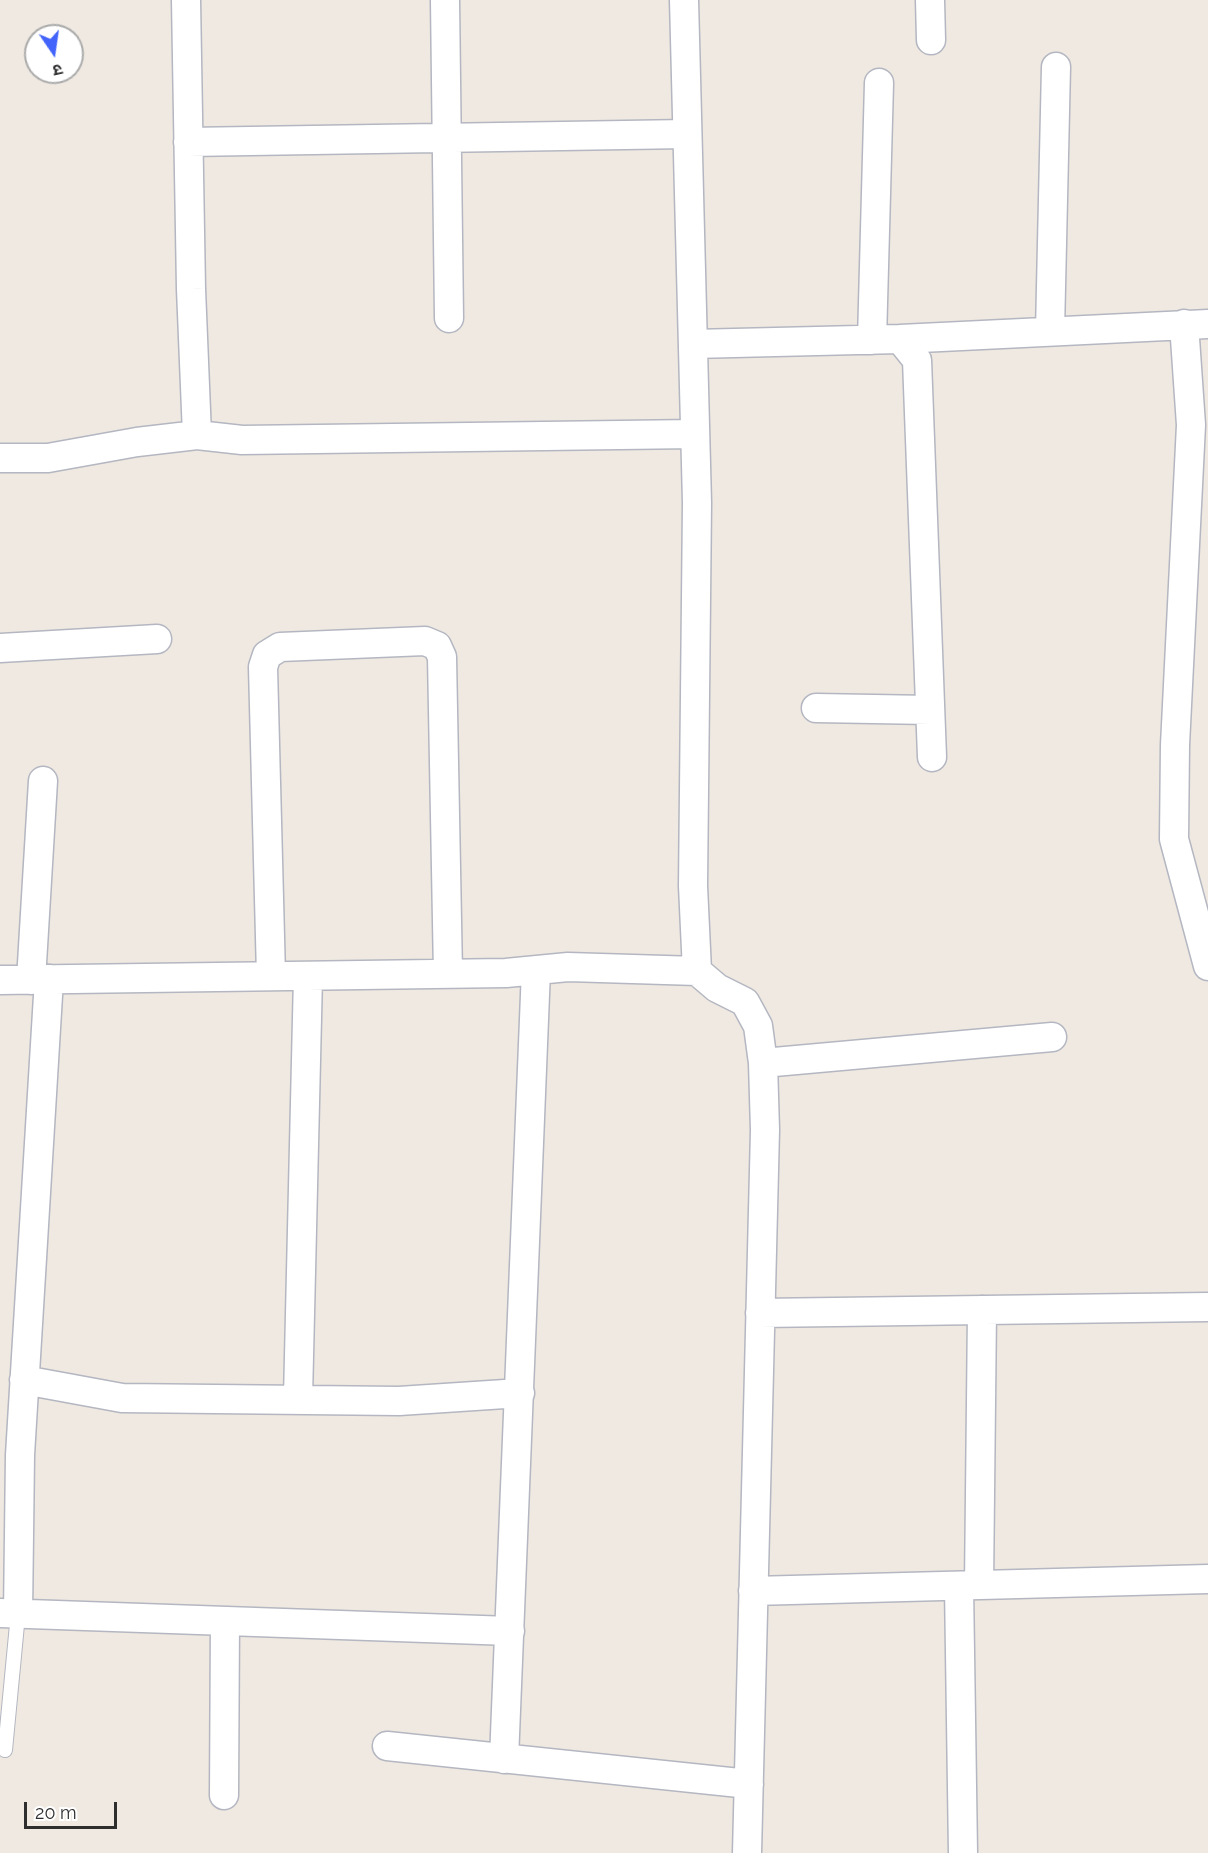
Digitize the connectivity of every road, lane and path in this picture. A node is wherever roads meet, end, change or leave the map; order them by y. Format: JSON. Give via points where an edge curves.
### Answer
{"nodes":[{"id":1,"x":186,"y":0,"type":"edge"},
{"id":2,"x":445,"y":0,"type":"edge"},
{"id":3,"x":684,"y":0,"type":"edge"},
{"id":4,"x":930,"y":0,"type":"edge"},
{"id":5,"x":931,"y":40,"type":"dead end"},
{"id":6,"x":1056,"y":67,"type":"dead end"},
{"id":7,"x":879,"y":83,"type":"dead end"},
{"id":8,"x":687,"y":134,"type":"junction"},
{"id":9,"x":447,"y":138,"type":"junction"},
{"id":10,"x":188,"y":142,"type":"junction"},
{"id":11,"x":449,"y":318,"type":"dead end"},
{"id":12,"x":1196,"y":324,"type":"edge"},
{"id":13,"x":1050,"y":331,"type":"junction"},
{"id":14,"x":900,"y":339,"type":"junction"},
{"id":15,"x":872,"y":340,"type":"junction"},
{"id":16,"x":693,"y":344,"type":"junction"},
{"id":17,"x":695,"y":434,"type":"junction"},
{"id":18,"x":196,"y":435,"type":"junction"},
{"id":19,"x":0,"y":458,"type":"edge"},
{"id":20,"x":157,"y":639,"type":"dead end"},
{"id":21,"x":0,"y":648,"type":"edge"},
{"id":22,"x":816,"y":708,"type":"dead end"},
{"id":23,"x":930,"y":710,"type":"junction"},
{"id":24,"x":932,"y":757,"type":"dead end"},
{"id":25,"x":43,"y":782,"type":"dead end"},
{"id":26,"x":1208,"y":966,"type":"edge"},
{"id":27,"x":536,"y":970,"type":"junction"},
{"id":28,"x":697,"y":971,"type":"junction"},
{"id":29,"x":448,"y":974,"type":"junction"},
{"id":30,"x":271,"y":976,"type":"junction"},
{"id":31,"x":308,"y":976,"type":"junction"},
{"id":32,"x":0,"y":980,"type":"edge"},
{"id":33,"x":40,"y":980,"type":"junction"},
{"id":34,"x":1052,"y":1037,"type":"dead end"},
{"id":35,"x":763,"y":1064,"type":"junction"},
{"id":36,"x":1208,"y":1307,"type":"edge"},
{"id":37,"x":982,"y":1310,"type":"junction"},
{"id":38,"x":760,"y":1313,"type":"junction"},
{"id":39,"x":24,"y":1380,"type":"junction"},
{"id":40,"x":520,"y":1393,"type":"junction"},
{"id":41,"x":298,"y":1398,"type":"junction"},
{"id":42,"x":1208,"y":1579,"type":"edge"},
{"id":43,"x":969,"y":1586,"type":"junction"},
{"id":44,"x":753,"y":1591,"type":"junction"},
{"id":45,"x":9,"y":1613,"type":"edge"},
{"id":46,"x":225,"y":1621,"type":"junction"},
{"id":47,"x":510,"y":1631,"type":"junction"},
{"id":48,"x":387,"y":1746,"type":"dead end"},
{"id":49,"x":5,"y":1750,"type":"dead end"},
{"id":50,"x":504,"y":1759,"type":"junction"},
{"id":51,"x":749,"y":1784,"type":"junction"},
{"id":52,"x":224,"y":1795,"type":"dead end"},
{"id":53,"x":747,"y":1853,"type":"edge"},
{"id":54,"x":963,"y":1853,"type":"edge"}],
"edges":[{"from":1,"to":10,"type":"street"},
{"from":2,"to":9,"type":"street"},
{"from":3,"to":8,"type":"street"},
{"from":4,"to":5,"type":"street"},
{"from":6,"to":13,"type":"street"},
{"from":7,"to":15,"type":"street"},
{"from":8,"to":9,"type":"street"},
{"from":8,"to":16,"type":"street"},
{"from":9,"to":10,"type":"street"},
{"from":9,"to":11,"type":"street"},
{"from":10,"to":18,"type":"street"},
{"from":12,"to":13,"type":"street"},
{"from":12,"to":26,"type":"street","via":[[1174,839]]},
{"from":13,"to":14,"type":"street"},
{"from":14,"to":15,"type":"street"},
{"from":14,"to":23,"type":"street","via":[[917,360]]},
{"from":15,"to":16,"type":"street"},
{"from":16,"to":17,"type":"street"},
{"from":17,"to":18,"type":"street","via":[[242,440]]},
{"from":17,"to":28,"type":"street","via":[[693,886]]},
{"from":18,"to":19,"type":"street","via":[[48,458]]},
{"from":20,"to":21,"type":"street"},
{"from":22,"to":23,"type":"street"},
{"from":23,"to":24,"type":"street"},
{"from":25,"to":33,"type":"street"},
{"from":27,"to":28,"type":"street","via":[[568,967]]},
{"from":27,"to":29,"type":"street"},
{"from":27,"to":40,"type":"street"},
{"from":28,"to":35,"type":"street","via":[[717,988],[745,1002],[758,1026]]},
{"from":29,"to":30,"type":"street","via":[[442,657],[437,646],[425,641],[280,647],[267,655],[263,667]]},
{"from":29,"to":31,"type":"street"},
{"from":30,"to":31,"type":"street"},
{"from":30,"to":33,"type":"street"},
{"from":31,"to":41,"type":"street"},
{"from":32,"to":33,"type":"street"},
{"from":33,"to":39,"type":"street"},
{"from":34,"to":35,"type":"street"},
{"from":35,"to":38,"type":"street"},
{"from":36,"to":37,"type":"street"},
{"from":37,"to":38,"type":"street"},
{"from":37,"to":43,"type":"street"},
{"from":38,"to":44,"type":"street"},
{"from":39,"to":41,"type":"street","via":[[122,1398]]},
{"from":39,"to":45,"type":"street"},
{"from":40,"to":41,"type":"street","via":[[399,1401]]},
{"from":40,"to":47,"type":"street"},
{"from":42,"to":43,"type":"street"},
{"from":43,"to":44,"type":"street"},
{"from":43,"to":54,"type":"street"},
{"from":44,"to":51,"type":"street"},
{"from":45,"to":46,"type":"street"},
{"from":45,"to":49,"type":"lane"},
{"from":46,"to":47,"type":"street"},
{"from":46,"to":52,"type":"street"},
{"from":47,"to":50,"type":"street"},
{"from":48,"to":50,"type":"street"},
{"from":50,"to":51,"type":"street"},
{"from":51,"to":53,"type":"street"}]}
